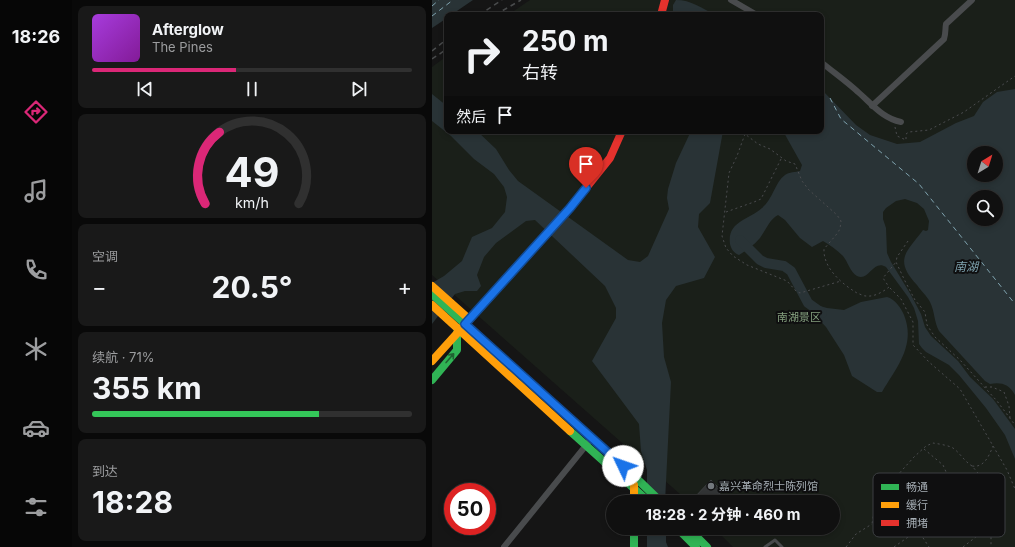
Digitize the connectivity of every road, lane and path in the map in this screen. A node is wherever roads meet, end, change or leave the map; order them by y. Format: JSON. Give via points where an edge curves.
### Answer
{"nodes":[{"id":1,"x":666,"y":0,"type":"edge"},
{"id":2,"x":731,"y":0,"type":"edge"},
{"id":3,"x":972,"y":0,"type":"edge"},
{"id":4,"x":662,"y":12,"type":"edge"},
{"id":5,"x":752,"y":12,"type":"edge"},
{"id":6,"x":824,"y":64,"type":"edge"},
{"id":7,"x":1015,"y":76,"type":"edge"},
{"id":8,"x":872,"y":106,"type":"junction"},
{"id":9,"x":898,"y":121,"type":"joint"},
{"id":10,"x":621,"y":134,"type":"edge"},
{"id":11,"x":745,"y":134,"type":"joint"},
{"id":12,"x":781,"y":158,"type":"junction"},
{"id":13,"x":725,"y":212,"type":"junction"},
{"id":14,"x":908,"y":241,"type":"dead end"},
{"id":15,"x":896,"y":262,"type":"junction"},
{"id":16,"x":841,"y":281,"type":"junction"},
{"id":17,"x":432,"y":286,"type":"edge"},
{"id":18,"x":889,"y":287,"type":"junction"},
{"id":19,"x":432,"y":294,"type":"edge"},
{"id":20,"x":432,"y":305,"type":"edge"},
{"id":21,"x":432,"y":311,"type":"edge"},
{"id":22,"x":447,"y":313,"type":"junction"},
{"id":23,"x":462,"y":327,"type":"junction"},
{"id":24,"x":432,"y":361,"type":"edge"},
{"id":25,"x":432,"y":380,"type":"edge"},
{"id":26,"x":984,"y":387,"type":"junction"},
{"id":27,"x":1010,"y":419,"type":"junction"},
{"id":28,"x":1015,"y":425,"type":"edge"},
{"id":29,"x":589,"y":441,"type":"junction"},
{"id":30,"x":993,"y":446,"type":"junction"},
{"id":31,"x":923,"y":449,"type":"junction"},
{"id":32,"x":972,"y":466,"type":"junction"},
{"id":33,"x":900,"y":473,"type":"edge"},
{"id":34,"x":947,"y":473,"type":"edge"},
{"id":35,"x":978,"y":473,"type":"edge"},
{"id":36,"x":637,"y":484,"type":"junction"},
{"id":37,"x":1015,"y":489,"type":"edge"},
{"id":38,"x":635,"y":495,"type":"edge"},
{"id":39,"x":644,"y":495,"type":"edge"},
{"id":40,"x":652,"y":495,"type":"edge"},
{"id":41,"x":873,"y":518,"type":"edge"},
{"id":42,"x":872,"y":524,"type":"joint"},
{"id":43,"x":634,"y":535,"type":"edge"},
{"id":44,"x":684,"y":535,"type":"edge"},
{"id":45,"x":695,"y":535,"type":"edge"},
{"id":46,"x":908,"y":537,"type":"edge"},
{"id":47,"x":923,"y":537,"type":"edge"},
{"id":48,"x":977,"y":537,"type":"edge"},
{"id":49,"x":504,"y":547,"type":"edge"},
{"id":50,"x":634,"y":547,"type":"edge"},
{"id":51,"x":696,"y":547,"type":"edge"},
{"id":52,"x":707,"y":547,"type":"edge"},
{"id":53,"x":765,"y":547,"type":"edge"},
{"id":54,"x":782,"y":547,"type":"edge"},
{"id":55,"x":846,"y":547,"type":"edge"},
{"id":56,"x":894,"y":547,"type":"edge"},
{"id":57,"x":929,"y":547,"type":"edge"},
{"id":58,"x":963,"y":547,"type":"edge"}],
"edges":[{"from":1,"to":4,"type":"main road"},
{"from":2,"to":5,"type":"street"},
{"from":3,"to":8,"type":"street","via":[[946,24],[944,39]]},
{"from":6,"to":8,"type":"street"},
{"from":7,"to":9,"type":"path","via":[[964,112],[929,130],[909,132],[906,134],[906,140],[897,136]]},
{"from":8,"to":9,"type":"street","via":[[891,120]]},
{"from":10,"to":23,"type":"main road","via":[[610,158],[570,208]]},
{"from":11,"to":12,"type":"path"},
{"from":11,"to":13,"type":"path","via":[[729,173]]},
{"from":12,"to":13,"type":"path","via":[[762,199]]},
{"from":12,"to":16,"type":"path","via":[[795,164],[802,181],[841,221],[840,229],[824,249],[824,256],[832,272]]},
{"from":13,"to":16,"type":"path","via":[[722,236],[726,248],[747,265],[787,281],[800,293]]},
{"from":14,"to":15,"type":"path"},
{"from":15,"to":18,"type":"path","via":[[883,278]]},
{"from":15,"to":26,"type":"path","via":[[908,287],[925,312],[927,325]]},
{"from":16,"to":18,"type":"path","via":[[865,297],[873,296]]},
{"from":17,"to":22,"type":"main road"},
{"from":18,"to":30,"type":"path","via":[[901,299],[913,322],[913,345],[960,389]]},
{"from":19,"to":22,"type":"main road"},
{"from":20,"to":22,"type":"main road"},
{"from":21,"to":22,"type":"main road"},
{"from":22,"to":23,"type":"main road"},
{"from":22,"to":23,"type":"main road"},
{"from":23,"to":24,"type":"main road"},
{"from":25,"to":23,"type":"main road","one_way":true,"via":[[458,350]]},
{"from":23,"to":29,"type":"main road"},
{"from":26,"to":27,"type":"path"},
{"from":26,"to":27,"type":"path","via":[[1004,392]]},
{"from":27,"to":28,"type":"path"},
{"from":29,"to":36,"type":"main road"},
{"from":29,"to":36,"type":"main road"},
{"from":29,"to":49,"type":"street"},
{"from":30,"to":32,"type":"path","via":[[983,463],[977,467]]},
{"from":30,"to":37,"type":"path"},
{"from":31,"to":32,"type":"path","via":[[933,443],[952,448]]},
{"from":31,"to":33,"type":"path"},
{"from":31,"to":34,"type":"path","via":[[944,465]]},
{"from":32,"to":35,"type":"path"},
{"from":36,"to":38,"type":"main road"},
{"from":36,"to":39,"type":"main road"},
{"from":36,"to":40,"type":"main road"},
{"from":41,"to":42,"type":"path"},
{"from":42,"to":55,"type":"path","via":[[856,534]]},
{"from":43,"to":50,"type":"main road"},
{"from":44,"to":51,"type":"main road"},
{"from":45,"to":52,"type":"main road"},
{"from":46,"to":56,"type":"path"},
{"from":47,"to":57,"type":"path"},
{"from":48,"to":58,"type":"path"},
{"from":53,"to":54,"type":"lane","via":[[775,540]]}]}
